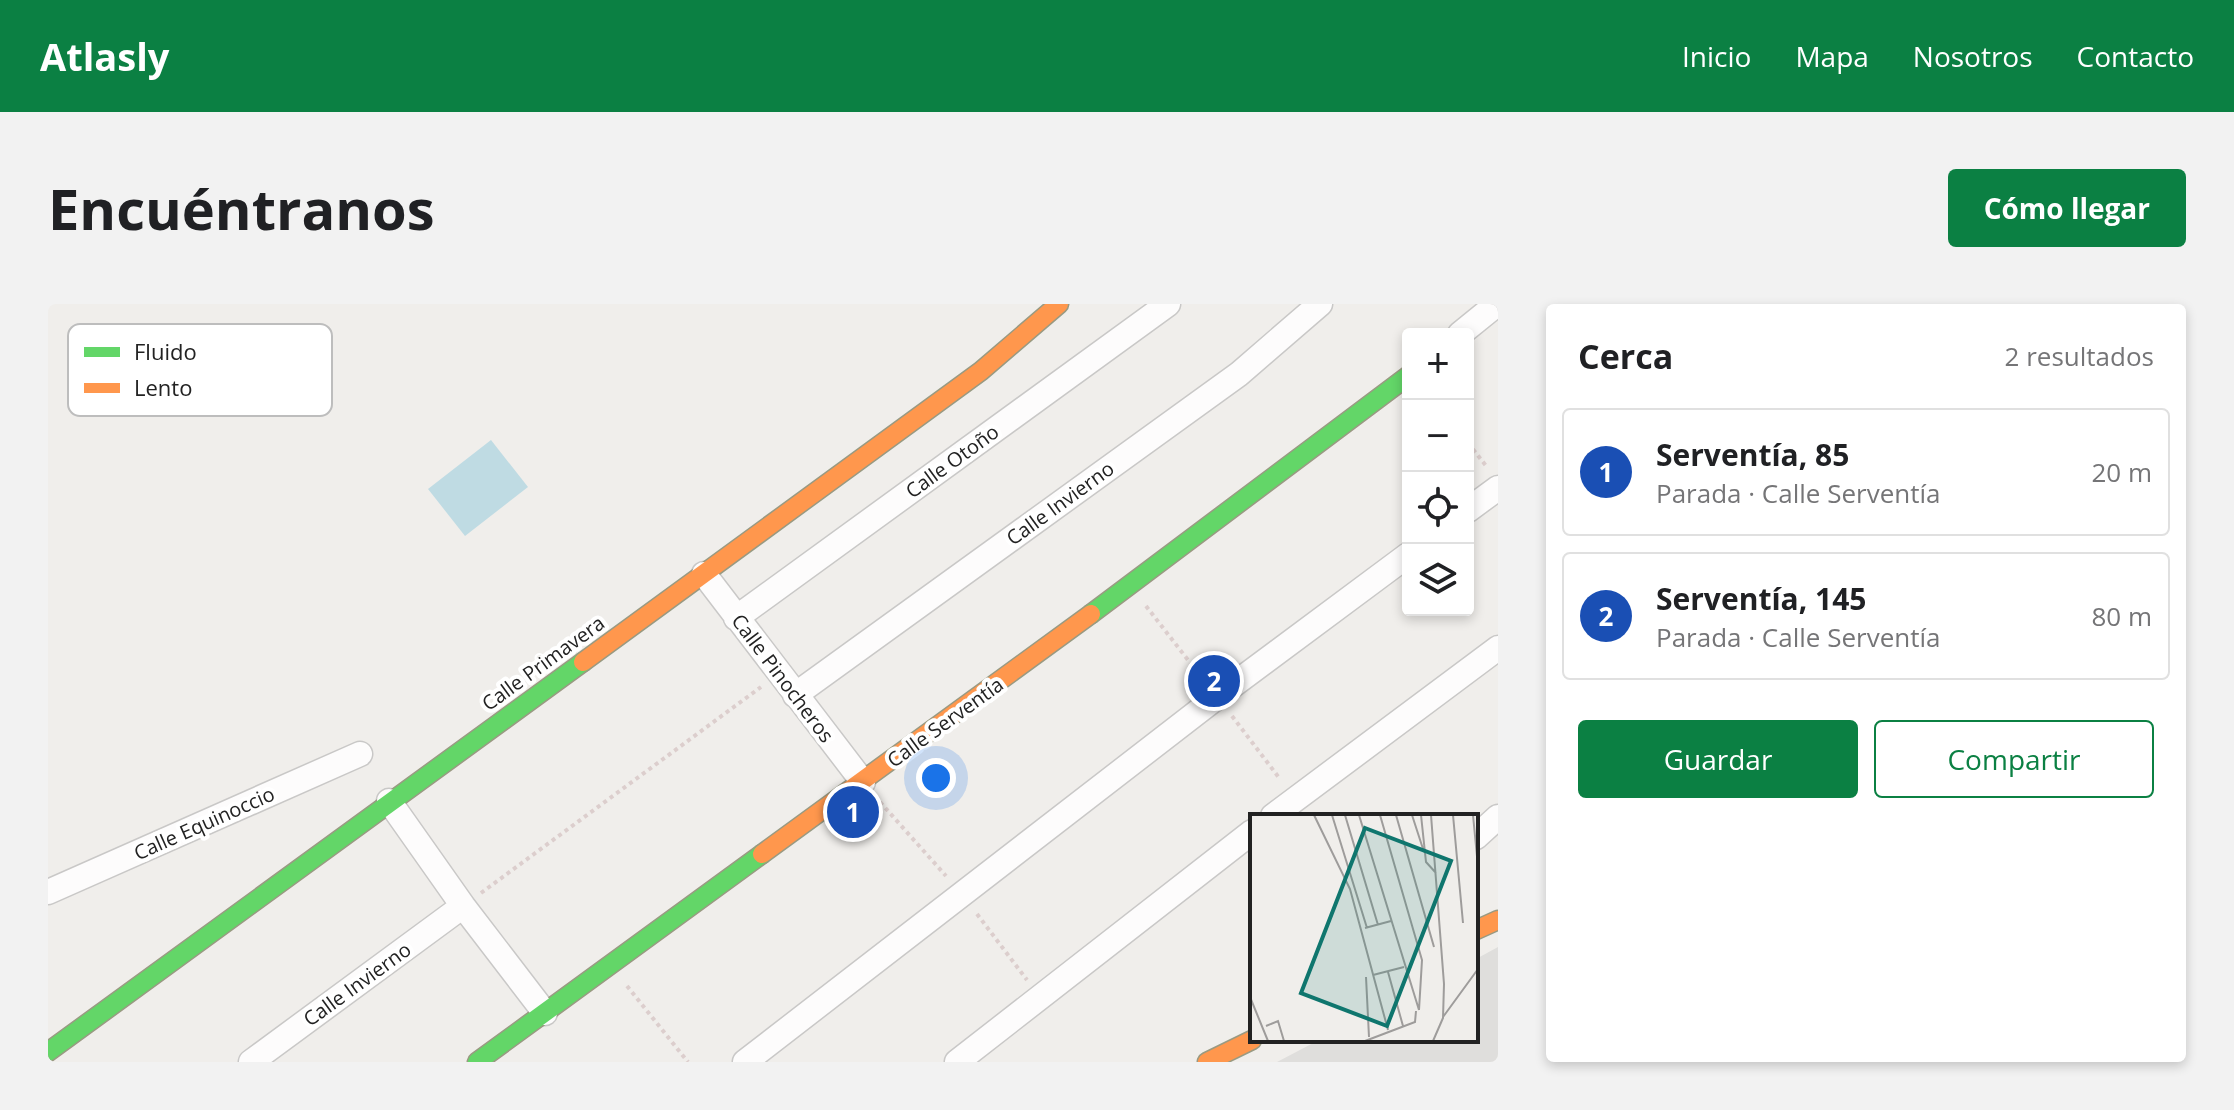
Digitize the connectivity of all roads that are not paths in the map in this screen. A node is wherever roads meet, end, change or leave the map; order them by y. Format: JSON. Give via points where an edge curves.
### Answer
{"nodes":[{"id":1,"x":1059,"y":304,"type":"edge"},
{"id":2,"x":1168,"y":304,"type":"edge"},
{"id":3,"x":1320,"y":304,"type":"edge"},
{"id":4,"x":1497,"y":304,"type":"edge"},
{"id":5,"x":1467,"y":328,"type":"edge"},
{"id":6,"x":1402,"y":380,"type":"edge"},
{"id":7,"x":1494,"y":480,"type":"edge"},
{"id":8,"x":1474,"y":503,"type":"edge"},
{"id":9,"x":1402,"y":559,"type":"edge"},
{"id":10,"x":704,"y":574,"type":"junction"},
{"id":11,"x":736,"y":618,"type":"junction"},
{"id":12,"x":1498,"y":648,"type":"edge"},
{"id":13,"x":795,"y":695,"type":"junction"},
{"id":14,"x":360,"y":754,"type":"dead end"},
{"id":15,"x":863,"y":782,"type":"junction"},
{"id":16,"x":389,"y":801,"type":"junction"},
{"id":17,"x":1276,"y":814,"type":"edge"},
{"id":18,"x":1498,"y":817,"type":"edge"},
{"id":19,"x":1250,"y":834,"type":"edge"},
{"id":20,"x":1478,"y":835,"type":"edge"},
{"id":21,"x":48,"y":892,"type":"edge"},
{"id":22,"x":463,"y":906,"type":"junction"},
{"id":23,"x":1498,"y":920,"type":"edge"},
{"id":24,"x":1478,"y":929,"type":"edge"},
{"id":25,"x":545,"y":1013,"type":"junction"},
{"id":26,"x":1250,"y":1041,"type":"edge"},
{"id":27,"x":48,"y":1052,"type":"edge"},
{"id":28,"x":251,"y":1062,"type":"edge"},
{"id":29,"x":477,"y":1062,"type":"edge"},
{"id":30,"x":745,"y":1062,"type":"edge"},
{"id":31,"x":957,"y":1062,"type":"edge"},
{"id":32,"x":1207,"y":1062,"type":"edge"}],
"edges":[{"from":1,"to":10,"type":"street","name":"Calle Primavera","via":[[981,371]]},
{"from":2,"to":11,"type":"street","name":"Calle Otoño"},
{"from":3,"to":13,"type":"street","name":"Calle Invierno","via":[[1239,374]]},
{"from":4,"to":5,"type":"street"},
{"from":6,"to":15,"type":"street","name":"Calle Serventía"},
{"from":7,"to":8,"type":"street"},
{"from":9,"to":30,"type":"street"},
{"from":10,"to":11,"type":"street","name":"Calle Pinocheros"},
{"from":10,"to":16,"type":"street","name":"Calle Primavera"},
{"from":11,"to":13,"type":"street","name":"Calle Pinocheros"},
{"from":12,"to":17,"type":"street"},
{"from":13,"to":15,"type":"street","name":"Calle Pinocheros"},
{"from":14,"to":21,"type":"street","name":"Calle Equinoccio"},
{"from":15,"to":25,"type":"street","name":"Calle Serventía"},
{"from":16,"to":22,"type":"street"},
{"from":16,"to":27,"type":"street","name":"Calle Primavera"},
{"from":18,"to":20,"type":"street"},
{"from":19,"to":31,"type":"street"},
{"from":22,"to":25,"type":"street"},
{"from":22,"to":28,"type":"street","name":"Calle Invierno"},
{"from":23,"to":24,"type":"street"},
{"from":25,"to":29,"type":"street","name":"Calle Serventía"},
{"from":26,"to":32,"type":"street"}]}
